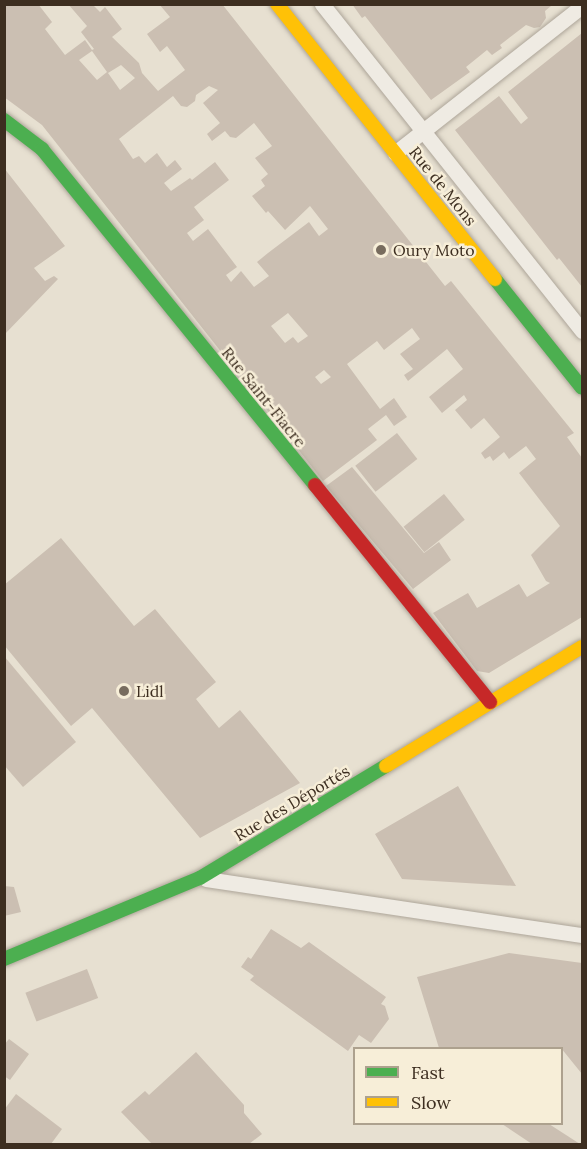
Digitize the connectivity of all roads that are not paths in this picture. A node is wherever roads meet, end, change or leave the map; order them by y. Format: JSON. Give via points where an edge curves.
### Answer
{"nodes":[{"id":1,"x":277,"y":4,"type":"edge"},
{"id":2,"x":322,"y":4,"type":"edge"},
{"id":3,"x":582,"y":6,"type":"edge"},
{"id":4,"x":4,"y":120,"type":"edge"},
{"id":5,"x":423,"y":131,"type":"junction"},
{"id":6,"x":395,"y":153,"type":"junction"},
{"id":7,"x":582,"y":331,"type":"edge"},
{"id":8,"x":582,"y":388,"type":"edge"},
{"id":9,"x":582,"y":647,"type":"edge"},
{"id":10,"x":490,"y":702,"type":"junction"},
{"id":11,"x":200,"y":878,"type":"junction"},
{"id":12,"x":582,"y":935,"type":"edge"},
{"id":13,"x":4,"y":959,"type":"edge"}],
"edges":[{"from":1,"to":6,"type":"street","name":"Rue de Mons"},
{"from":2,"to":5,"type":"lane"},
{"from":3,"to":5,"type":"lane"},
{"from":4,"to":10,"type":"street","name":"Rue Saint-Fiacre","via":[[42,149]]},
{"from":5,"to":6,"type":"lane"},
{"from":5,"to":7,"type":"lane"},
{"from":6,"to":8,"type":"street","name":"Rue de Mons"},
{"from":9,"to":10,"type":"street","name":"Rue des Déportés"},
{"from":10,"to":11,"type":"street","name":"Rue des Déportés"},
{"from":11,"to":12,"type":"lane"},
{"from":11,"to":13,"type":"street","name":"Rue des Déportés"}]}
